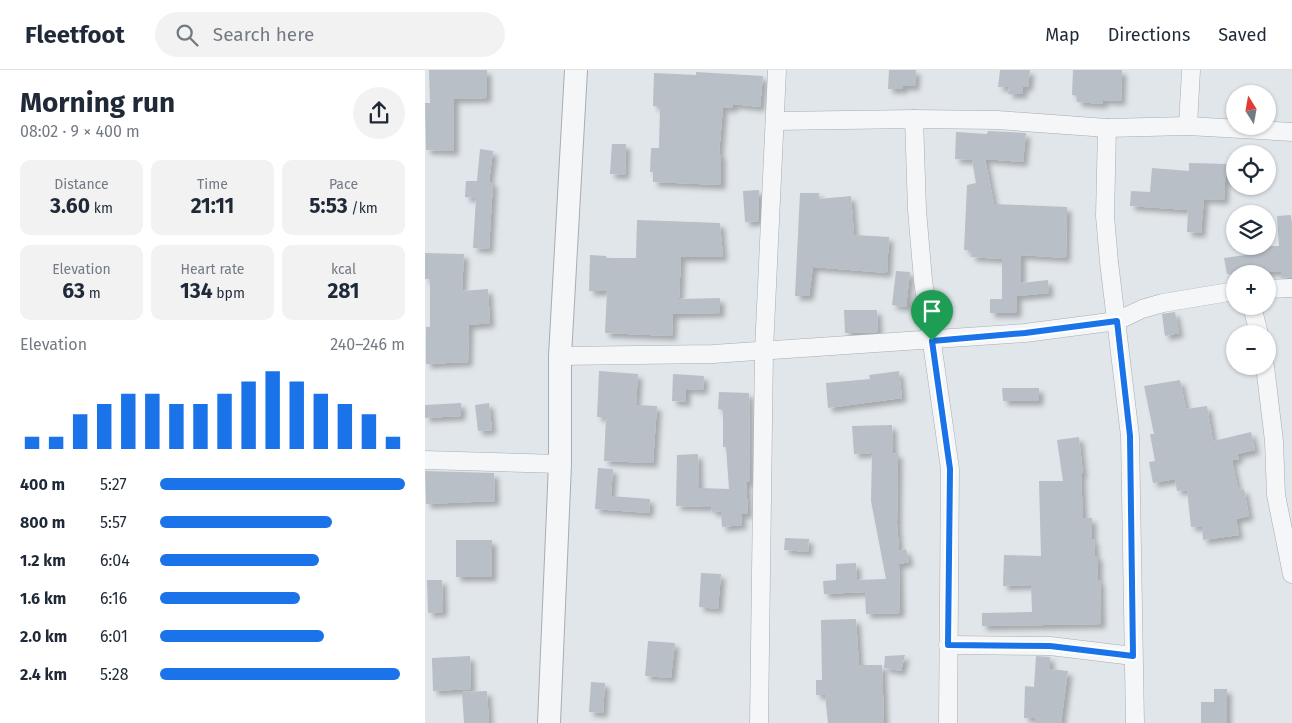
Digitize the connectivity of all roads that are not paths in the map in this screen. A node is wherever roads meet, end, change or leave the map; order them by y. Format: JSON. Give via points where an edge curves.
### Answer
{"nodes":[{"id":1,"x":576,"y":70,"type":"edge"},
{"id":2,"x":777,"y":70,"type":"edge"},
{"id":3,"x":1191,"y":70,"type":"edge"},
{"id":4,"x":914,"y":119,"type":"junction"},
{"id":5,"x":775,"y":121,"type":"junction"},
{"id":6,"x":1188,"y":126,"type":"junction"},
{"id":7,"x":1107,"y":128,"type":"junction"},
{"id":8,"x":1292,"y":132,"type":"edge"},
{"id":9,"x":1292,"y":288,"type":"edge"},
{"id":10,"x":1276,"y":289,"type":"edge"},
{"id":11,"x":1226,"y":292,"type":"edge"},
{"id":12,"x":1117,"y":321,"type":"junction"},
{"id":13,"x":932,"y":341,"type":"junction"},
{"id":14,"x":764,"y":350,"type":"junction"},
{"id":15,"x":560,"y":356,"type":"junction"},
{"id":16,"x":1266,"y":375,"type":"edge"},
{"id":17,"x":425,"y":460,"type":"edge"},
{"id":18,"x":560,"y":464,"type":"junction"},
{"id":19,"x":1292,"y":574,"type":"edge"},
{"id":20,"x":948,"y":645,"type":"junction"},
{"id":21,"x":1133,"y":656,"type":"junction"},
{"id":22,"x":549,"y":723,"type":"edge"},
{"id":23,"x":759,"y":723,"type":"edge"},
{"id":24,"x":948,"y":723,"type":"edge"},
{"id":25,"x":1135,"y":723,"type":"edge"}],
"edges":[{"from":1,"to":15,"type":"street"},
{"from":2,"to":5,"type":"street"},
{"from":3,"to":6,"type":"street"},
{"from":4,"to":5,"type":"street"},
{"from":4,"to":7,"type":"street","via":[[997,120]]},
{"from":4,"to":13,"type":"street","via":[[917,210]]},
{"from":5,"to":14,"type":"street"},
{"from":6,"to":7,"type":"street"},
{"from":6,"to":8,"type":"street"},
{"from":7,"to":12,"type":"street","via":[[1105,216]]},
{"from":9,"to":10,"type":"street"},
{"from":11,"to":12,"type":"street","via":[[1163,303]]},
{"from":12,"to":13,"type":"street"},
{"from":12,"to":21,"type":"street","via":[[1130,436]]},
{"from":13,"to":14,"type":"street"},
{"from":13,"to":20,"type":"street","via":[[950,469]]},
{"from":14,"to":15,"type":"street"},
{"from":14,"to":23,"type":"street"},
{"from":15,"to":18,"type":"street"},
{"from":16,"to":19,"type":"street","via":[[1276,495]]},
{"from":17,"to":18,"type":"street"},
{"from":18,"to":22,"type":"street"},
{"from":20,"to":21,"type":"street","via":[[1050,646]]},
{"from":20,"to":24,"type":"street"},
{"from":21,"to":25,"type":"street"}]}
